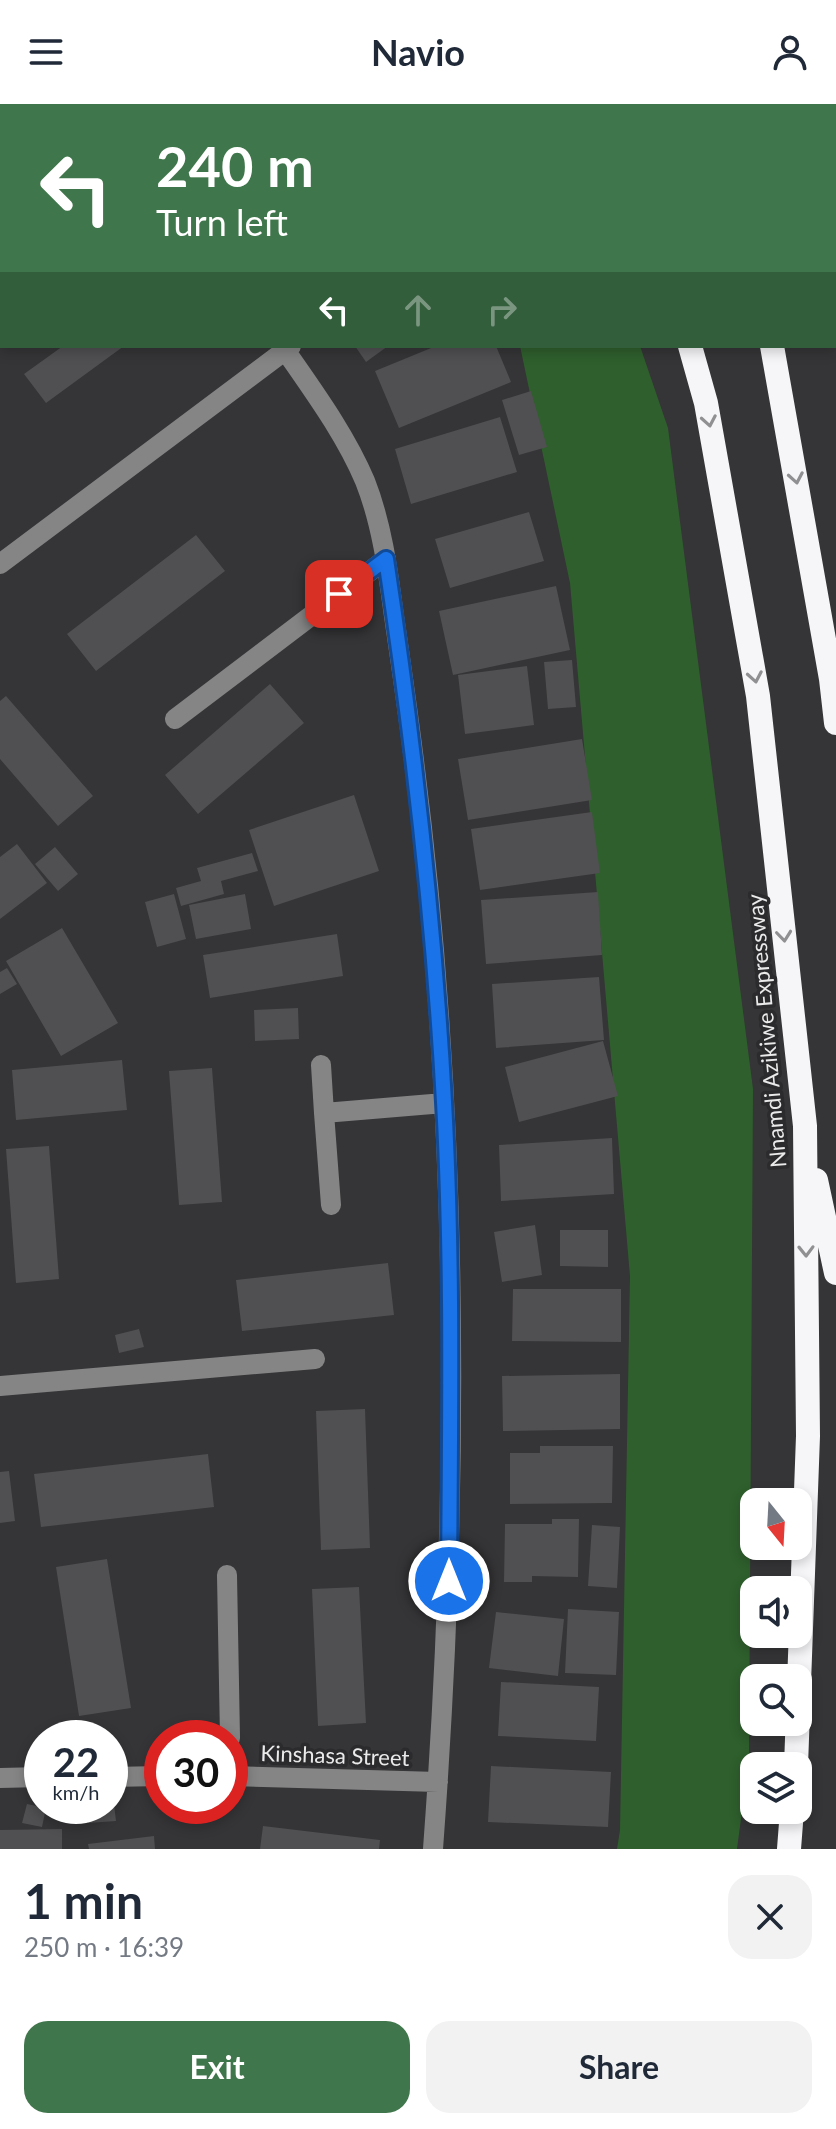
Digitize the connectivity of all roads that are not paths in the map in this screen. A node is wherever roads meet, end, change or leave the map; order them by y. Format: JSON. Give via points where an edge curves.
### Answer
{"nodes":[{"id":1,"x":288,"y":348,"type":"edge"},
{"id":2,"x":691,"y":348,"type":"edge"},
{"id":3,"x":772,"y":348,"type":"edge"},
{"id":4,"x":386,"y":559,"type":"junction"},
{"id":5,"x":0,"y":564,"type":"edge"},
{"id":6,"x":175,"y":719,"type":"dead end"},
{"id":7,"x":836,"y":723,"type":"edge"},
{"id":8,"x":321,"y":1065,"type":"dead end"},
{"id":9,"x":444,"y":1103,"type":"junction"},
{"id":10,"x":324,"y":1113,"type":"junction"},
{"id":11,"x":805,"y":1126,"type":"junction"},
{"id":12,"x":331,"y":1205,"type":"dead end"},
{"id":13,"x":836,"y":1273,"type":"edge"},
{"id":14,"x":315,"y":1359,"type":"dead end"},
{"id":15,"x":0,"y":1386,"type":"edge"},
{"id":16,"x":227,"y":1575,"type":"dead end"},
{"id":17,"x":230,"y":1720,"type":"edge"},
{"id":18,"x":797,"y":1752,"type":"edge"},
{"id":19,"x":24,"y":1777,"type":"edge"},
{"id":20,"x":248,"y":1777,"type":"edge"},
{"id":21,"x":0,"y":1778,"type":"edge"},
{"id":22,"x":438,"y":1782,"type":"junction"},
{"id":23,"x":791,"y":1824,"type":"edge"},
{"id":24,"x":433,"y":1849,"type":"edge"},
{"id":25,"x":789,"y":1849,"type":"edge"}],
"edges":[{"from":1,"to":4,"type":"street","via":[[336,423],[365,482]]},
{"from":1,"to":5,"type":"street"},
{"from":2,"to":11,"type":"highway","name":"Nnamdi Azikiwe Expressway","one_way":true,"via":[[706,403],[758,696]]},
{"from":3,"to":7,"type":"highway","one_way":true},
{"from":4,"to":6,"type":"street"},
{"from":4,"to":9,"type":"street","via":[[425,845]]},
{"from":8,"to":10,"type":"street"},
{"from":9,"to":10,"type":"street"},
{"from":9,"to":22,"type":"street","via":[[451,1314],[449,1581]]},
{"from":10,"to":12,"type":"street"},
{"from":11,"to":13,"type":"highway"},
{"from":11,"to":18,"type":"highway","name":"Nnamdi Azikiwe Expressway","one_way":true,"via":[[808,1436]]},
{"from":14,"to":15,"type":"street"},
{"from":16,"to":17,"type":"street"},
{"from":19,"to":21,"type":"street"},
{"from":20,"to":22,"type":"street","name":"Kinshasa Street"},
{"from":22,"to":24,"type":"street"},
{"from":23,"to":25,"type":"highway"}]}
